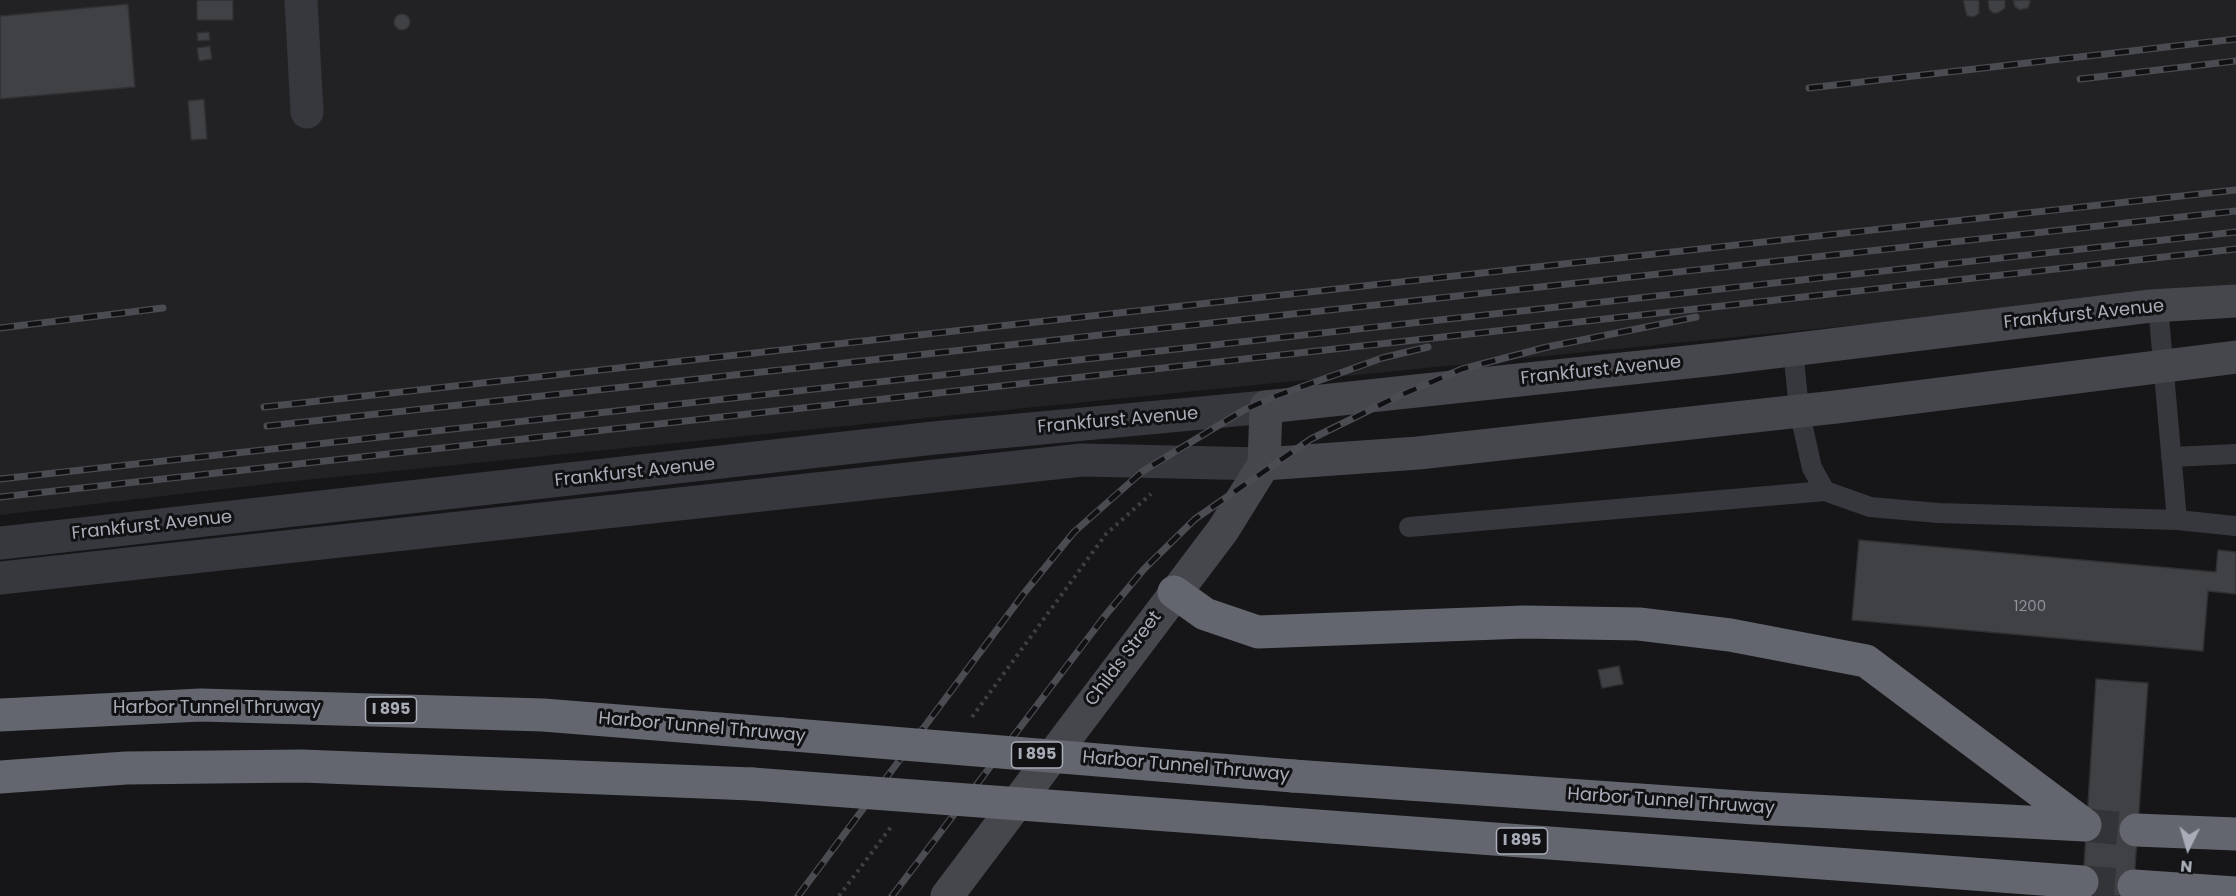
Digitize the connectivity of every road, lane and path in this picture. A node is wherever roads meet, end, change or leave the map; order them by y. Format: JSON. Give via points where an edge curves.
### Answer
{"nodes":[{"id":1,"x":300,"y":0,"type":"edge"},
{"id":2,"x":307,"y":112,"type":"dead end"},
{"id":3,"x":2236,"y":301,"type":"edge"},
{"id":4,"x":2158,"y":306,"type":"junction"},
{"id":5,"x":1793,"y":348,"type":"junction"},
{"id":6,"x":2236,"y":357,"type":"edge"},
{"id":7,"x":2163,"y":365,"type":"junction"},
{"id":8,"x":1266,"y":407,"type":"junction"},
{"id":9,"x":1799,"y":410,"type":"junction"},
{"id":10,"x":2236,"y":454,"type":"edge"},
{"id":11,"x":2171,"y":457,"type":"junction"},
{"id":12,"x":1187,"y":462,"type":"junction"},
{"id":13,"x":1264,"y":464,"type":"junction"},
{"id":14,"x":1825,"y":491,"type":"junction"},
{"id":15,"x":2177,"y":520,"type":"junction"},
{"id":16,"x":2236,"y":526,"type":"edge"},
{"id":17,"x":1409,"y":527,"type":"dead end"},
{"id":18,"x":0,"y":543,"type":"edge"},
{"id":19,"x":0,"y":578,"type":"edge"},
{"id":20,"x":1174,"y":592,"type":"junction"},
{"id":21,"x":0,"y":715,"type":"edge"},
{"id":22,"x":965,"y":726,"type":"dead end"},
{"id":23,"x":0,"y":777,"type":"edge"},
{"id":24,"x":895,"y":822,"type":"dead end"},
{"id":25,"x":2136,"y":830,"type":"tunnel mouth"},
{"id":26,"x":2236,"y":834,"type":"edge"},
{"id":27,"x":2134,"y":886,"type":"tunnel mouth"},
{"id":28,"x":2236,"y":893,"type":"edge"},
{"id":29,"x":839,"y":896,"type":"edge"},
{"id":30,"x":947,"y":896,"type":"edge"},
{"id":31,"x":2048,"y":896,"type":"edge"}],
"edges":[{"from":1,"to":2,"type":"street"},
{"from":3,"to":4,"type":"main road","name":"Frankfurst Avenue"},
{"from":4,"to":5,"type":"main road","name":"Frankfurst Avenue"},
{"from":4,"to":7,"type":"lane"},
{"from":5,"to":8,"type":"main road","name":"Frankfurst Avenue"},
{"from":5,"to":9,"type":"lane"},
{"from":6,"to":7,"type":"main road","name":"Frankfurst Avenue"},
{"from":7,"to":9,"type":"main road","name":"Frankfurst Avenue"},
{"from":7,"to":11,"type":"lane"},
{"from":8,"to":13,"type":"main road","name":"Childs Street"},
{"from":8,"to":18,"type":"street","name":"Frankfurst Avenue","via":[[934,438]]},
{"from":9,"to":13,"type":"main road","name":"Frankfurst Avenue","via":[[1418,453]]},
{"from":9,"to":14,"type":"lane","via":[[1812,468]]},
{"from":10,"to":11,"type":"lane"},
{"from":11,"to":15,"type":"lane"},
{"from":12,"to":13,"type":"street","name":"Frankfurst Avenue"},
{"from":12,"to":19,"type":"street","name":"Frankfurst Avenue","via":[[1082,460]]},
{"from":12,"to":22,"type":"path","via":[[1106,534]]},
{"from":13,"to":20,"type":"main road","name":"Childs Street","via":[[1223,530]]},
{"from":14,"to":15,"type":"lane","via":[[1870,507],[1938,513]]},
{"from":14,"to":17,"type":"lane"},
{"from":15,"to":16,"type":"lane"},
{"from":20,"to":21,"type":"highway","name":"Harbor Tunnel Thruway","number":"I 895","bridge":true,"via":[[1205,614],[1258,632],[1524,622],[1639,624],[1730,635],[1866,661],[2085,825],[1755,808],[1293,776],[543,715],[201,705]]},
{"from":20,"to":30,"type":"main road","name":"Childs Street"},
{"from":23,"to":31,"type":"highway","number":"I 895","bridge":true,"via":[[126,768],[302,766],[752,784],[2082,882]]},
{"from":24,"to":29,"type":"path"},
{"from":25,"to":26,"type":"highway"},
{"from":27,"to":28,"type":"highway"}]}
